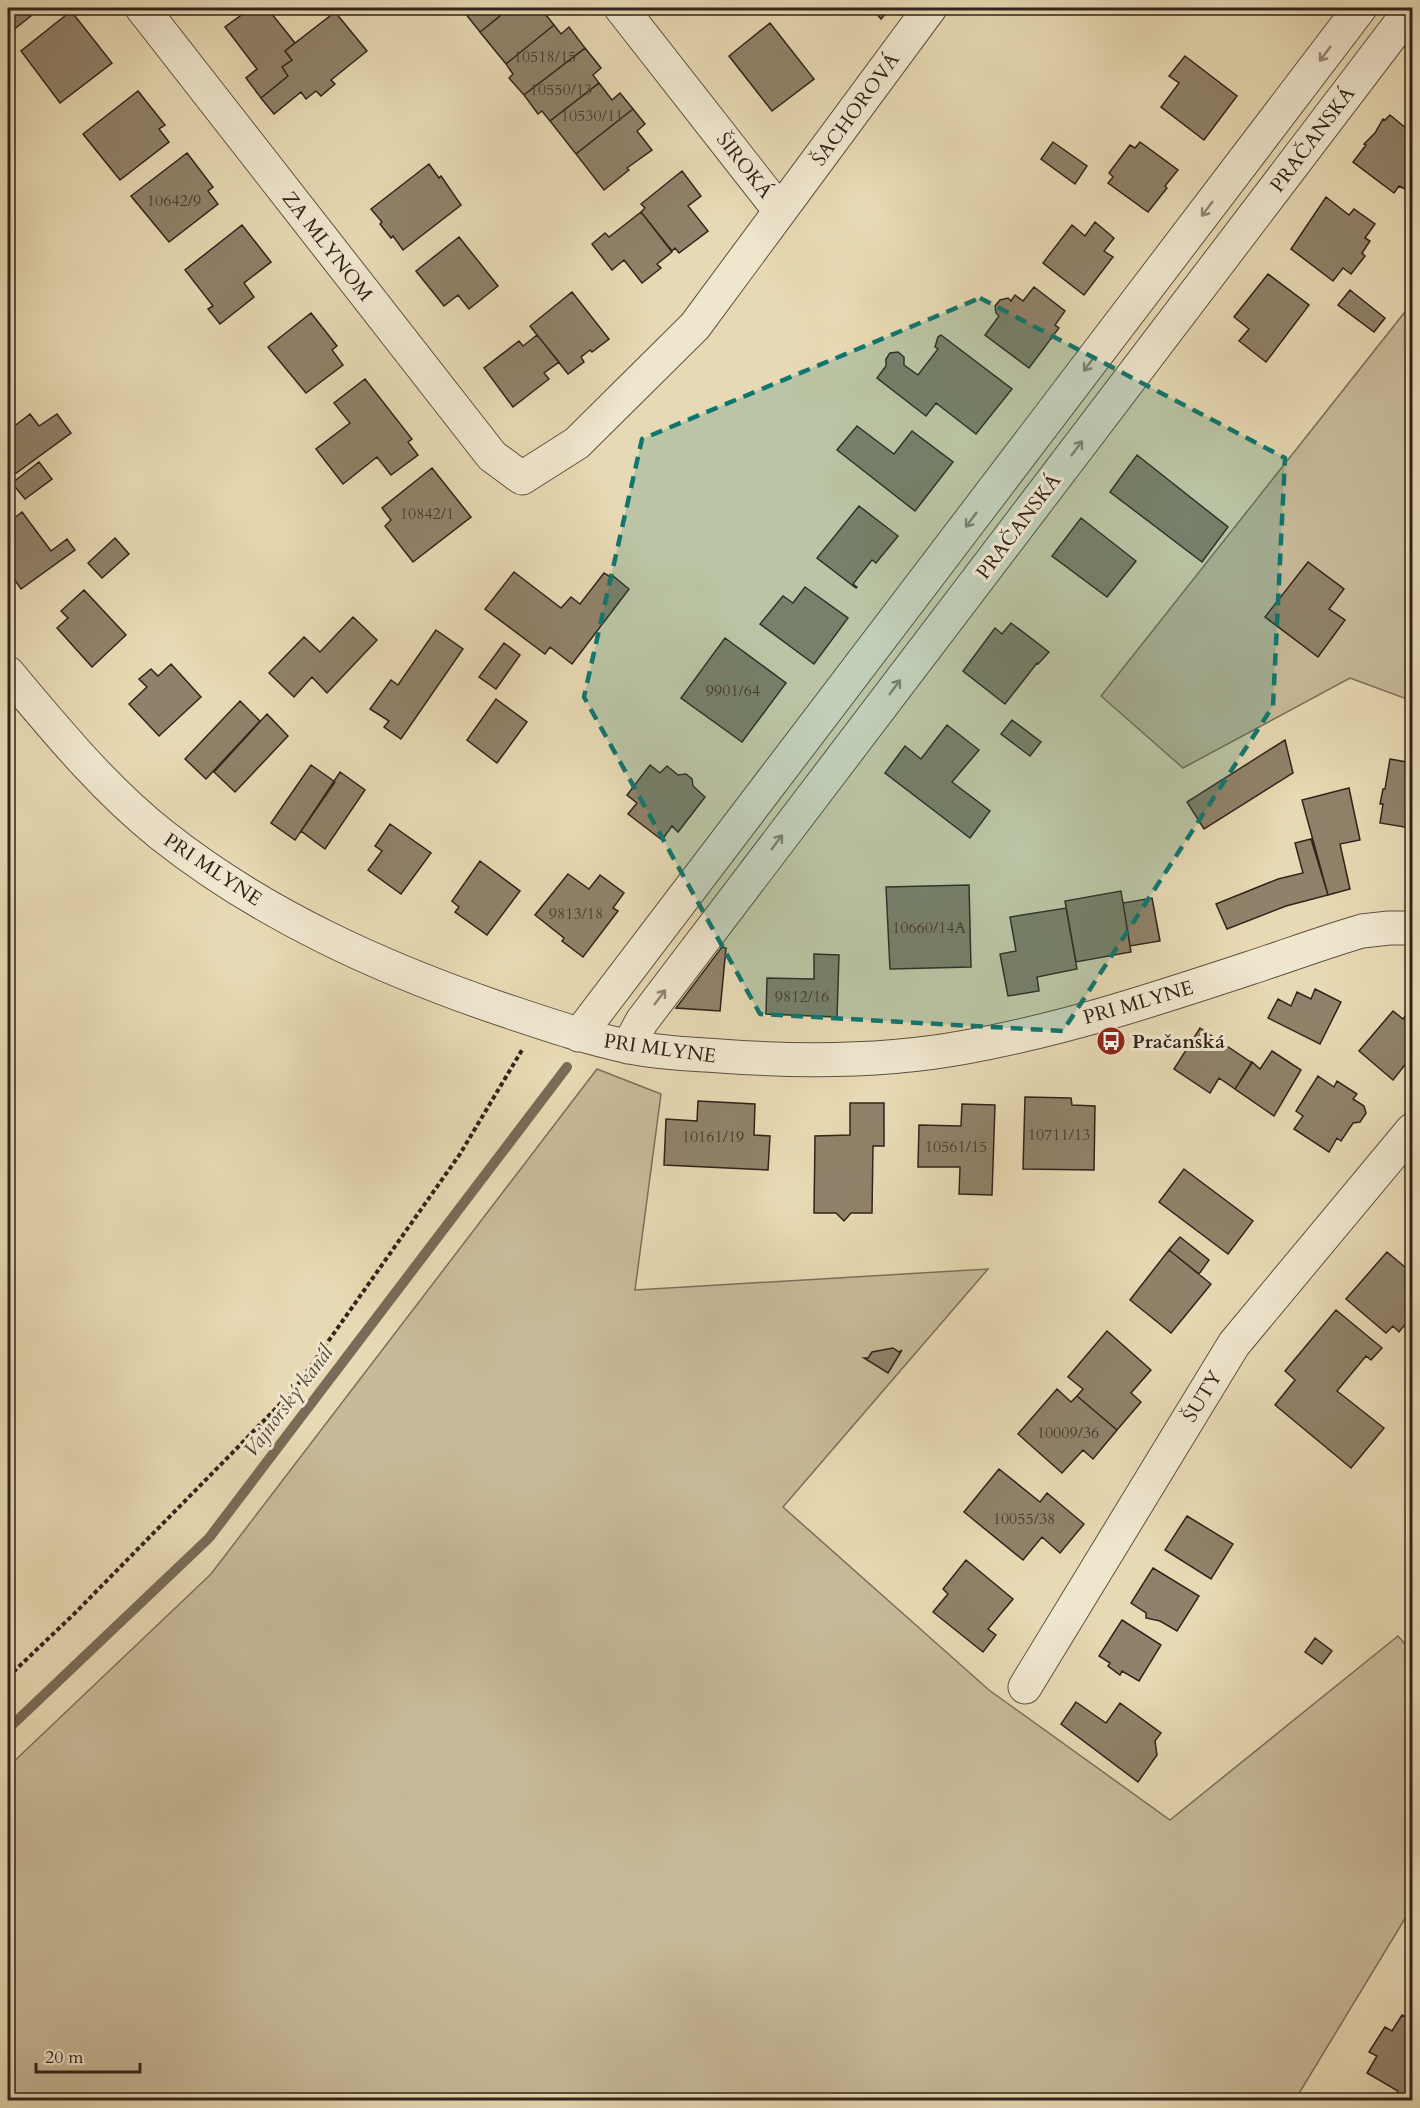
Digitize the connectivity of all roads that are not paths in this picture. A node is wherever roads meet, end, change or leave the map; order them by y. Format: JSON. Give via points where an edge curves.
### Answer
{"nodes":[{"id":1,"x":142,"y":8,"type":"edge"},
{"id":2,"x":621,"y":8,"type":"edge"},
{"id":3,"x":930,"y":8,"type":"edge"},
{"id":4,"x":1360,"y":8,"type":"edge"},
{"id":5,"x":1412,"y":8,"type":"edge"},
{"id":6,"x":780,"y":211,"type":"junction"},
{"id":7,"x":522,"y":478,"type":"joint"},
{"id":8,"x":8,"y":673,"type":"edge"},
{"id":9,"x":1413,"y":928,"type":"edge"},
{"id":10,"x":579,"y":1035,"type":"junction"},
{"id":11,"x":628,"y":1047,"type":"junction"},
{"id":12,"x":1413,"y":1130,"type":"edge"},
{"id":13,"x":1025,"y":1687,"type":"dead end"}],
"edges":[{"from":1,"to":7,"type":"street","name":"ZA MLYNOM","via":[[492,456]]},
{"from":2,"to":6,"type":"street","name":"ŠIROKÁ"},
{"from":3,"to":6,"type":"street","name":"ŠACHOROVÁ"},
{"from":4,"to":10,"type":"street","name":"PRAČANSKÁ","one_way":true},
{"from":11,"to":5,"type":"street","name":"PRAČANSKÁ","one_way":true,"via":[[642,1021]]},
{"from":6,"to":7,"type":"street","name":"ŠIROKÁ","via":[[695,326],[577,444]]},
{"from":8,"to":10,"type":"street","name":"PRI MLYNE","via":[[78,755],[132,810],[219,876],[310,929],[417,980]]},
{"from":9,"to":11,"type":"street","name":"PRI MLYNE","via":[[1362,931],[1139,1004],[964,1048],[886,1056],[758,1059]]},
{"from":10,"to":11,"type":"street","name":"PRI MLYNE"},
{"from":12,"to":13,"type":"street","name":"ŠUTY","via":[[1234,1344]]}]}
